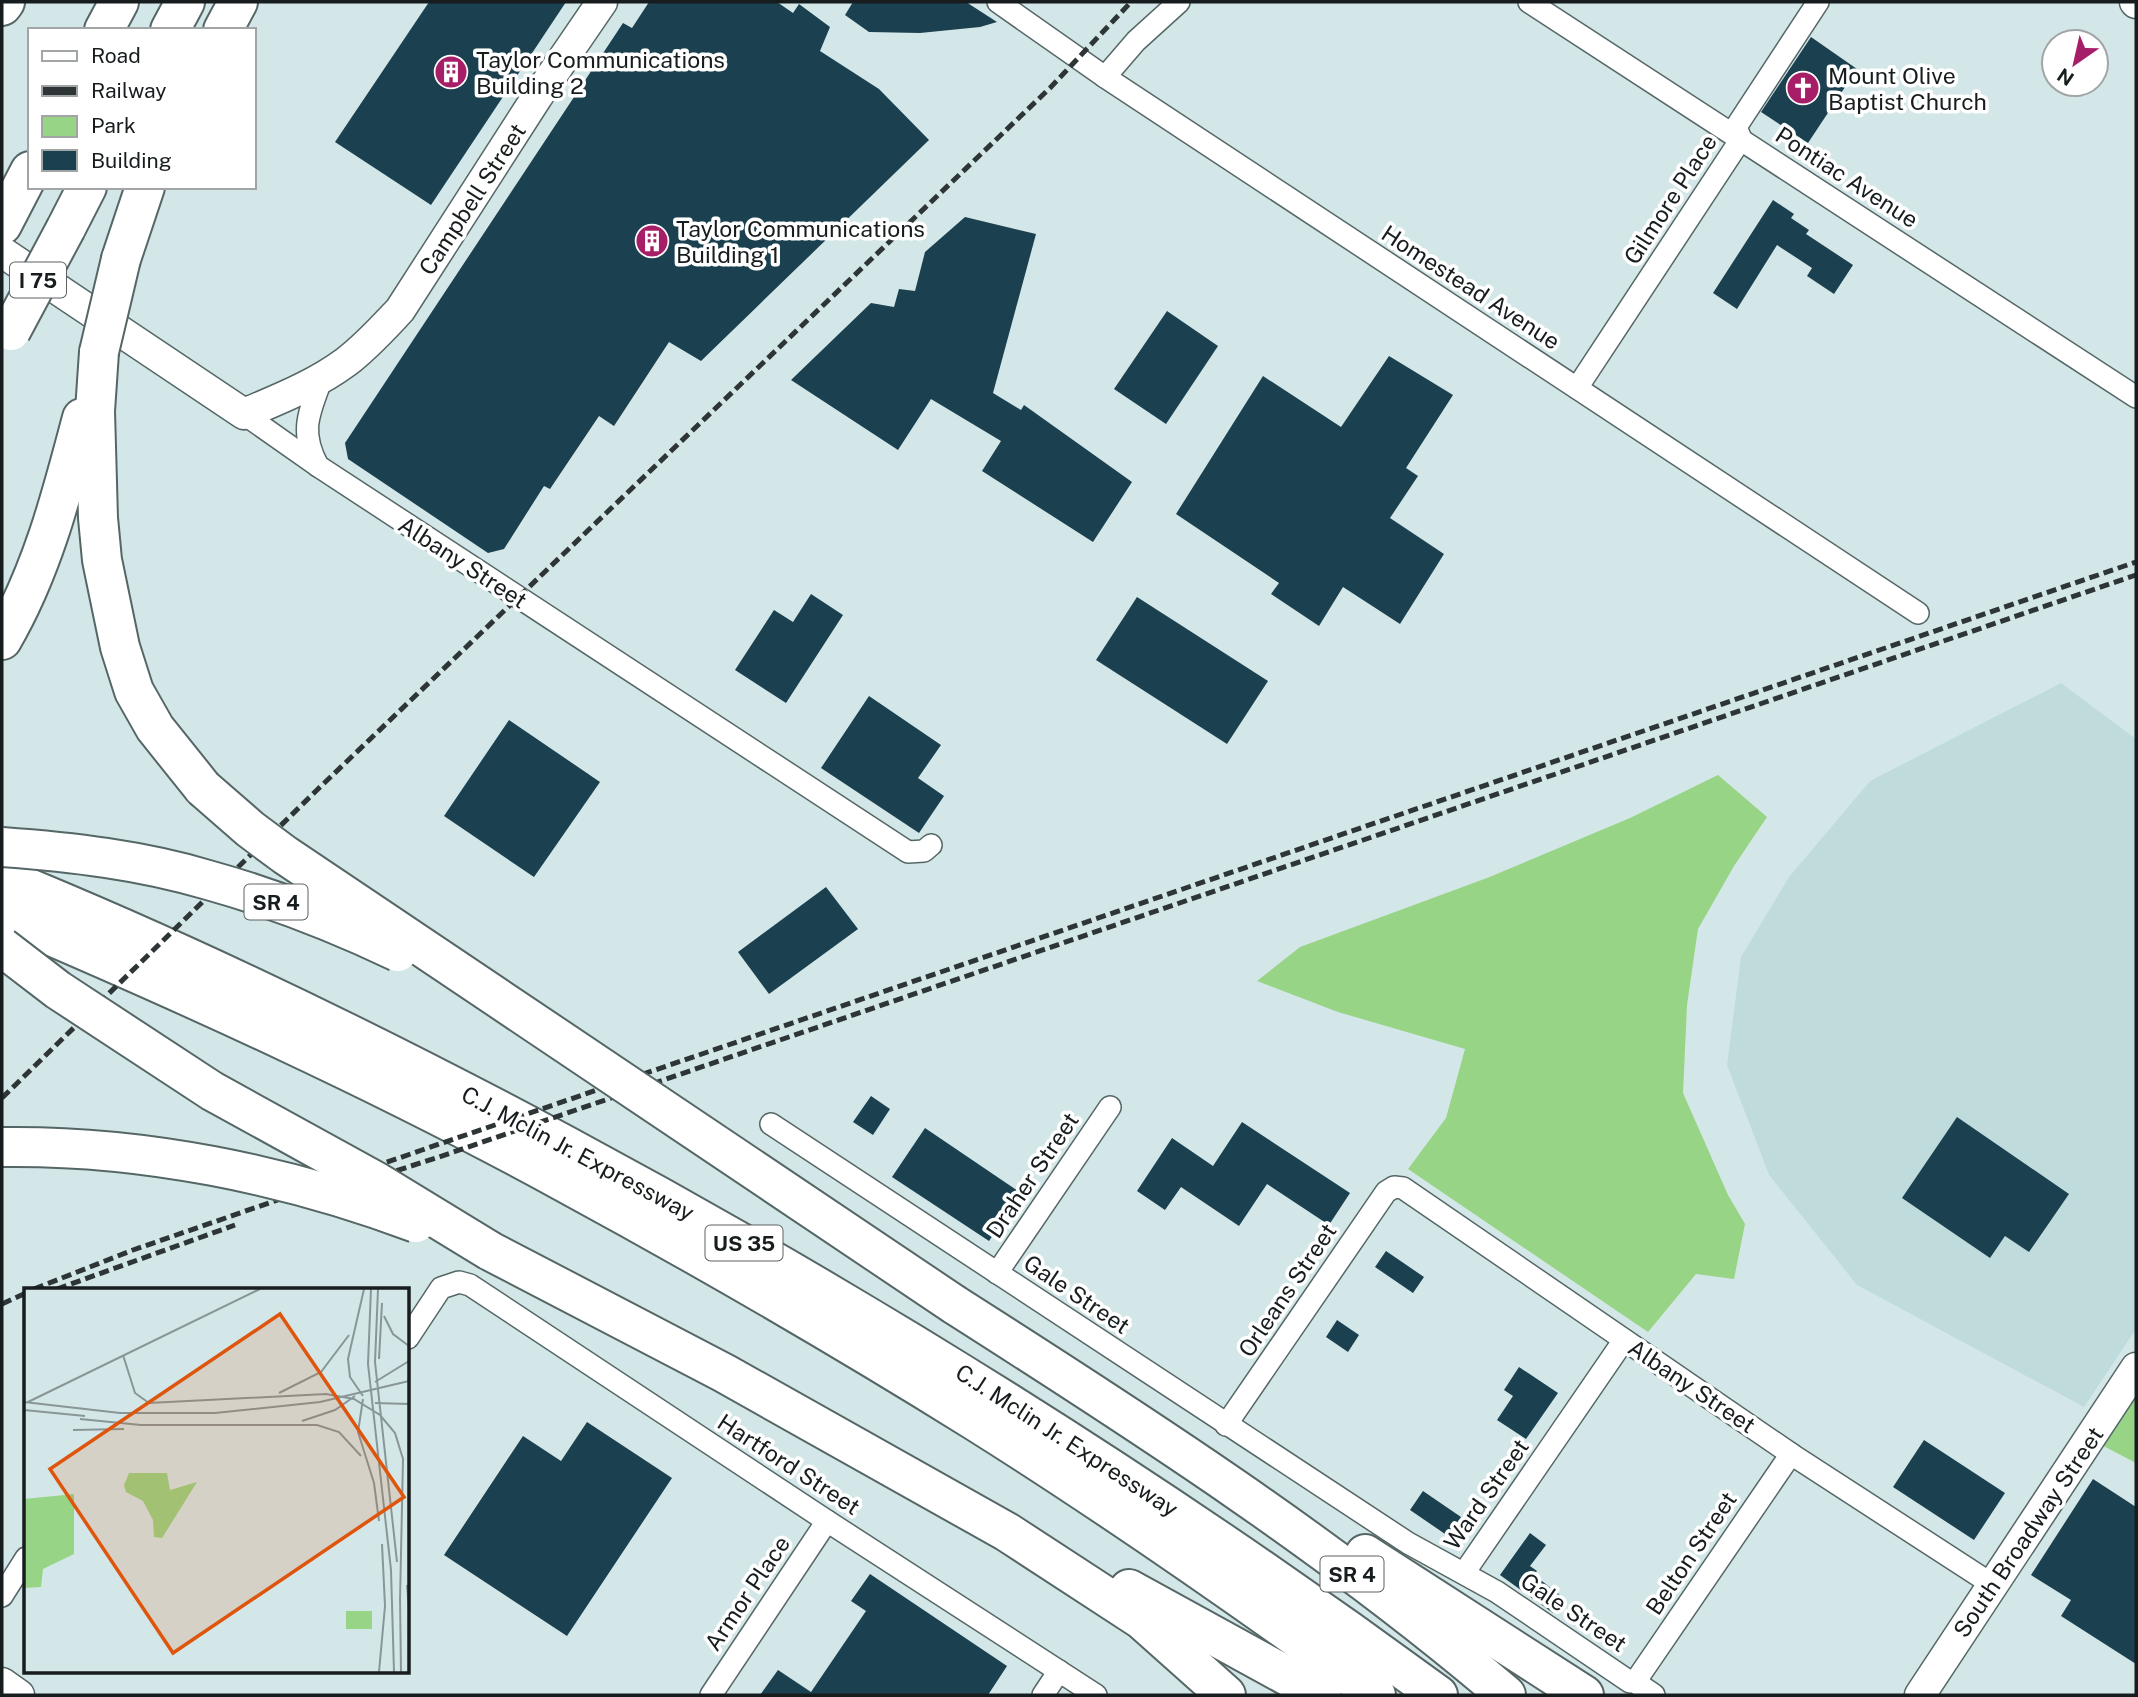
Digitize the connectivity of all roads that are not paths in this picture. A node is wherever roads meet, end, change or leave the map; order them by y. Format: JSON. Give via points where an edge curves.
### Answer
{"nodes":[{"id":1,"x":5,"y":2,"type":"edge"},
{"id":2,"x":119,"y":2,"type":"edge"},
{"id":3,"x":185,"y":2,"type":"edge"},
{"id":4,"x":238,"y":2,"type":"edge"},
{"id":5,"x":602,"y":2,"type":"edge"},
{"id":6,"x":998,"y":2,"type":"edge"},
{"id":7,"x":1179,"y":2,"type":"edge"},
{"id":8,"x":1529,"y":2,"type":"edge"},
{"id":9,"x":1818,"y":2,"type":"edge"},
{"id":10,"x":2,"y":6,"type":"edge"},
{"id":11,"x":105,"y":28,"type":"edge"},
{"id":12,"x":171,"y":28,"type":"edge"},
{"id":13,"x":224,"y":28,"type":"edge"},
{"id":14,"x":1105,"y":76,"type":"junction"},
{"id":15,"x":1741,"y":139,"type":"junction"},
{"id":16,"x":86,"y":189,"type":"edge"},
{"id":17,"x":144,"y":189,"type":"edge"},
{"id":18,"x":2,"y":252,"type":"edge"},
{"id":19,"x":6,"y":340,"type":"edge"},
{"id":20,"x":99,"y":352,"type":"junction"},
{"id":21,"x":322,"y":378,"type":"junction"},
{"id":22,"x":1577,"y":388,"type":"junction"},
{"id":23,"x":2136,"y":397,"type":"edge"},
{"id":24,"x":244,"y":414,"type":"junction"},
{"id":25,"x":318,"y":466,"type":"junction"},
{"id":26,"x":1918,"y":613,"type":"dead end"},
{"id":27,"x":2,"y":640,"type":"edge"},
{"id":28,"x":931,"y":845,"type":"dead end"},
{"id":29,"x":2,"y":847,"type":"edge"},
{"id":30,"x":2,"y":877,"type":"edge"},
{"id":31,"x":2,"y":915,"type":"edge"},
{"id":32,"x":2,"y":947,"type":"edge"},
{"id":33,"x":530,"y":1021,"type":"junction"},
{"id":34,"x":1111,"y":1107,"type":"dead end"},
{"id":35,"x":771,"y":1124,"type":"dead end"},
{"id":36,"x":2,"y":1147,"type":"edge"},
{"id":37,"x":1394,"y":1187,"type":"joint"},
{"id":38,"x":490,"y":1251,"type":"junction"},
{"id":39,"x":997,"y":1273,"type":"junction"},
{"id":40,"x":410,"y":1335,"type":"edge"},
{"id":41,"x":1624,"y":1340,"type":"junction"},
{"id":42,"x":2136,"y":1368,"type":"edge"},
{"id":43,"x":1226,"y":1424,"type":"junction"},
{"id":44,"x":1791,"y":1454,"type":"junction"},
{"id":45,"x":1192,"y":1459,"type":"junction"},
{"id":46,"x":1353,"y":1507,"type":"joint"},
{"id":47,"x":827,"y":1521,"type":"junction"},
{"id":48,"x":1007,"y":1532,"type":"junction"},
{"id":49,"x":24,"y":1561,"type":"edge"},
{"id":50,"x":1464,"y":1573,"type":"junction"},
{"id":51,"x":1993,"y":1585,"type":"junction"},
{"id":52,"x":2,"y":1596,"type":"edge"},
{"id":53,"x":1059,"y":1671,"type":"junction"},
{"id":54,"x":1635,"y":1682,"type":"junction"},
{"id":55,"x":2,"y":1683,"type":"edge"},
{"id":56,"x":19,"y":1695,"type":"edge"},
{"id":57,"x":711,"y":1695,"type":"edge"},
{"id":58,"x":1043,"y":1695,"type":"edge"},
{"id":59,"x":1096,"y":1695,"type":"edge"},
{"id":60,"x":1226,"y":1695,"type":"edge"},
{"id":61,"x":1322,"y":1695,"type":"edge"},
{"id":62,"x":1376,"y":1695,"type":"edge"},
{"id":63,"x":1438,"y":1695,"type":"edge"},
{"id":64,"x":1506,"y":1695,"type":"edge"},
{"id":65,"x":1584,"y":1695,"type":"edge"},
{"id":66,"x":1654,"y":1695,"type":"edge"},
{"id":67,"x":1920,"y":1695,"type":"edge"}],
"edges":[{"from":1,"to":10,"type":"highway"},
{"from":2,"to":11,"type":"highway"},
{"from":3,"to":12,"type":"highway"},
{"from":4,"to":13,"type":"highway"},
{"from":5,"to":21,"type":"street","name":"Campbell Street","via":[[400,310],[372,340]]},
{"from":6,"to":14,"type":"street","name":"Homestead Avenue"},
{"from":7,"to":14,"type":"street"},
{"from":8,"to":15,"type":"street","name":"Pontiac Avenue"},
{"from":9,"to":15,"type":"street","name":"Gilmore Place","via":[[1737,127]]},
{"from":14,"to":22,"type":"street","name":"Homestead Avenue"},
{"from":15,"to":22,"type":"street","name":"Gilmore Place"},
{"from":15,"to":23,"type":"street","name":"Pontiac Avenue"},
{"from":16,"to":19,"type":"highway","number":"I 75","bridge":true},
{"from":17,"to":20,"type":"highway","bridge":true,"via":[[121,259]]},
{"from":18,"to":24,"type":"street","name":"Albany Street"},
{"from":20,"to":27,"type":"highway","via":[[61,497],[29,586]]},
{"from":20,"to":33,"type":"highway","bridge":true,"via":[[95,411],[102,560],[120,647],[134,691],[155,728],[203,788],[250,829]]},
{"from":21,"to":24,"type":"street","name":"Campbell Street"},
{"from":21,"to":25,"type":"street","via":[[307,417],[306,436]]},
{"from":22,"to":26,"type":"street","name":"Homestead Avenue"},
{"from":24,"to":25,"type":"street","name":"Albany Street"},
{"from":25,"to":28,"type":"street","name":"Albany Street","via":[[908,852],[924,851]]},
{"from":29,"to":33,"type":"highway","number":"SR 4","bridge":true,"via":[[140,864],[271,900],[397,951]]},
{"from":30,"to":63,"type":"highway","name":"C.J. Mclin Jr. Expressway","number":"US 35","via":[[334,1027],[692,1213],[956,1369],[1162,1501]]},
{"from":31,"to":62,"type":"highway","name":"C.J. Mclin Jr. Expressway","number":"US 35","via":[[365,1080],[685,1249],[977,1422],[1227,1588]]},
{"from":32,"to":38,"type":"highway","bridge":true,"via":[[58,990],[212,1091]]},
{"from":33,"to":45,"type":"highway","number":"SR 4","bridge":true},
{"from":34,"to":39,"type":"street","name":"Draher Street"},
{"from":35,"to":39,"type":"street","name":"Gale Street"},
{"from":36,"to":38,"type":"highway","bridge":true,"via":[[118,1152],[244,1173],[401,1218]]},
{"from":37,"to":41,"type":"street","name":"Albany Street","via":[[1414,1194]]},
{"from":37,"to":43,"type":"street","name":"Orleans Street","via":[[1386,1192]]},
{"from":38,"to":48,"type":"highway","via":[[724,1373]]},
{"from":39,"to":43,"type":"street","name":"Gale Street"},
{"from":40,"to":47,"type":"street","name":"Hartford Street","via":[[441,1288],[453,1283],[470,1285]]},
{"from":41,"to":44,"type":"street","name":"Albany Street"},
{"from":41,"to":50,"type":"street","name":"Ward Street"},
{"from":42,"to":51,"type":"street","name":"South Broadway Street"},
{"from":43,"to":46,"type":"street","name":"Gale Street"},
{"from":44,"to":51,"type":"street","name":"Albany Street"},
{"from":44,"to":54,"type":"street","name":"Belton Street"},
{"from":45,"to":64,"type":"highway","number":"SR 4","via":[[1369,1586]]},
{"from":45,"to":65,"type":"highway","via":[[1295,1510]]},
{"from":46,"to":50,"type":"street","name":"Ward Street"},
{"from":47,"to":53,"type":"street","name":"Hartford Street"},
{"from":47,"to":57,"type":"street","name":"Armor Place"},
{"from":48,"to":60,"type":"highway","via":[[1142,1620]]},
{"from":48,"to":61,"type":"highway","via":[[1149,1598]]},
{"from":49,"to":52,"type":"street"},
{"from":50,"to":54,"type":"street","name":"Gale Street"},
{"from":51,"to":67,"type":"street","name":"South Broadway Street"},
{"from":53,"to":58,"type":"street"},
{"from":53,"to":59,"type":"street","name":"Hartford Street"},
{"from":54,"to":66,"type":"street","name":"Gale Street"},
{"from":55,"to":56,"type":"street"}]}
